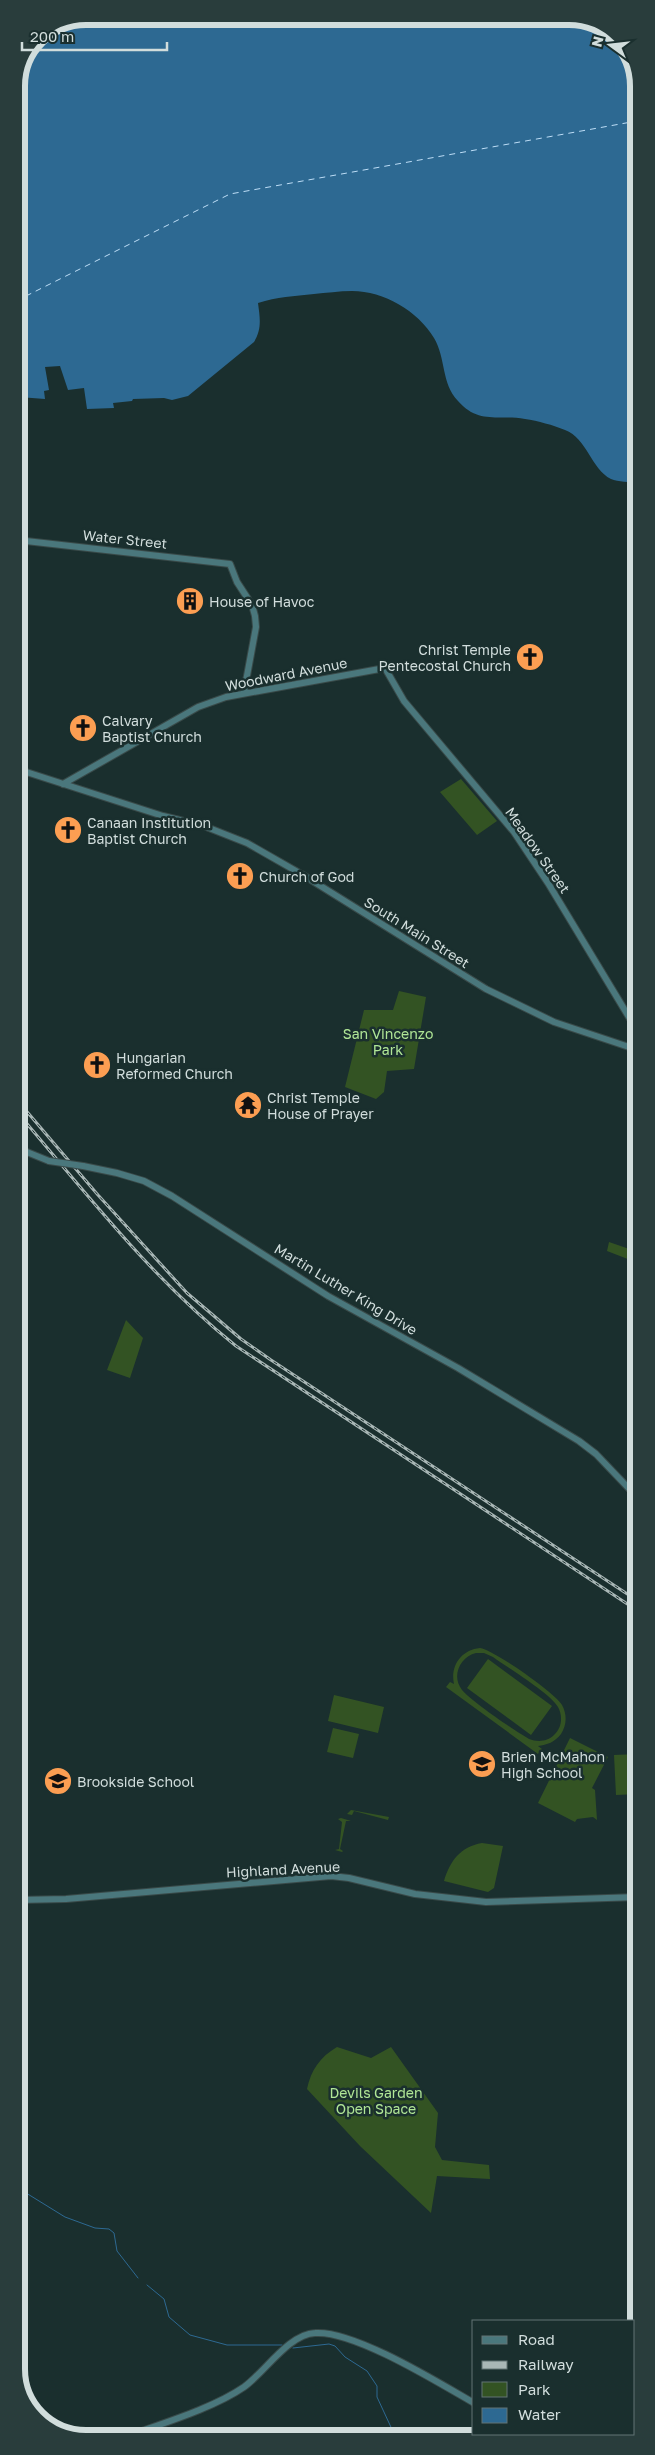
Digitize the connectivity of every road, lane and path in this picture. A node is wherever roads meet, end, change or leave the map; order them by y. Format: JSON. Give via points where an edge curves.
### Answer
{"nodes":[{"id":1,"x":25,"y":541,"type":"edge"},
{"id":2,"x":385,"y":668,"type":"joint"},
{"id":3,"x":244,"y":692,"type":"junction"},
{"id":4,"x":25,"y":772,"type":"edge"},
{"id":5,"x":63,"y":784,"type":"junction"},
{"id":6,"x":630,"y":1019,"type":"edge"},
{"id":7,"x":630,"y":1047,"type":"edge"},
{"id":8,"x":25,"y":1151,"type":"edge"},
{"id":9,"x":630,"y":1490,"type":"edge"},
{"id":10,"x":630,"y":1897,"type":"edge"},
{"id":11,"x":25,"y":1900,"type":"edge"},
{"id":12,"x":472,"y":2402,"type":"edge"},
{"id":13,"x":142,"y":2430,"type":"edge"}],
"edges":[{"from":1,"to":3,"type":"main road","name":"Water Street","via":[[230,564],[255,616],[256,627]]},
{"from":2,"to":3,"type":"main road","name":"Woodward Avenue"},
{"from":2,"to":6,"type":"main road","name":"Meadow Street","via":[[404,701],[514,832]]},
{"from":3,"to":5,"type":"main road","name":"Woodward Avenue","via":[[198,707]]},
{"from":4,"to":5,"type":"main road","name":"South Main Street"},
{"from":5,"to":7,"type":"main road","name":"South Main Street","via":[[204,826],[247,843],[486,989],[554,1022]]},
{"from":8,"to":9,"type":"main road","name":"Martin Luther King Drive","bridge":true,"via":[[49,1161],[144,1181],[172,1196],[328,1296],[572,1436],[596,1454]]},
{"from":10,"to":11,"type":"main road","name":"Highland Avenue","via":[[486,1902],[415,1894],[331,1876]]},
{"from":12,"to":13,"type":"main road","via":[[371,2348],[316,2333],[300,2337],[252,2381],[233,2393]]}]}
